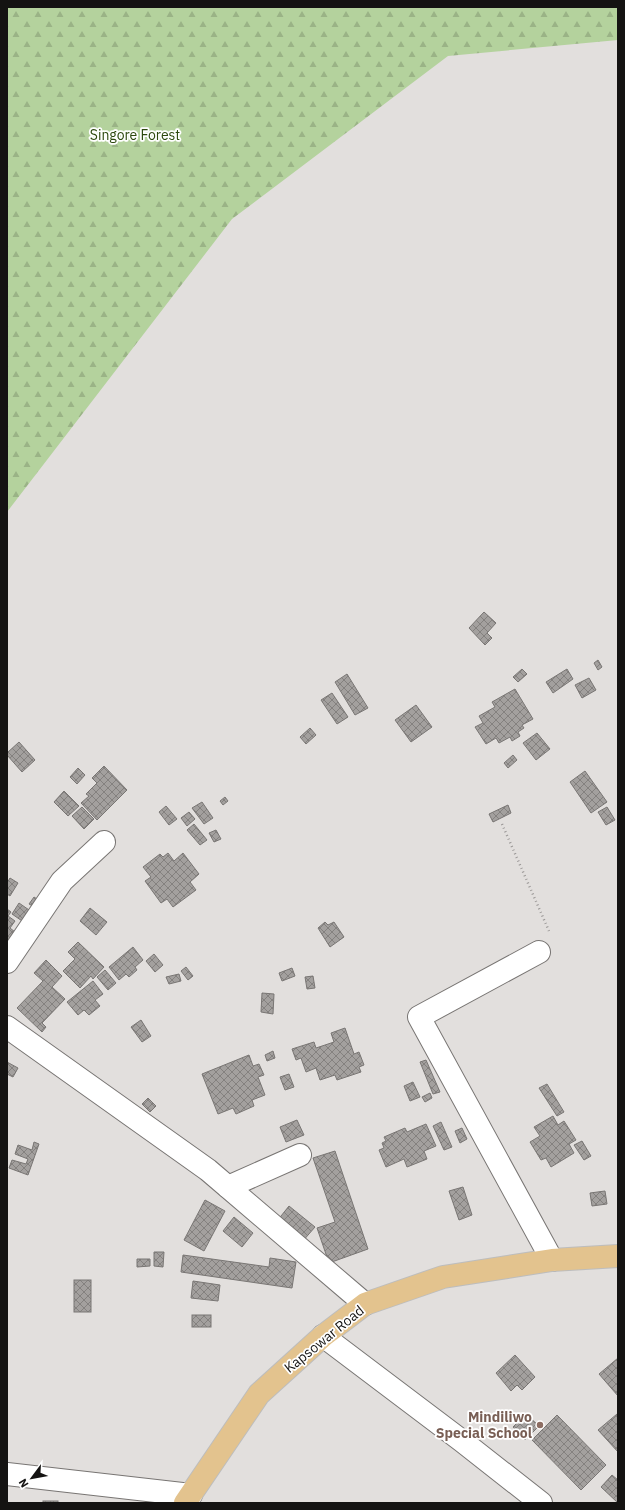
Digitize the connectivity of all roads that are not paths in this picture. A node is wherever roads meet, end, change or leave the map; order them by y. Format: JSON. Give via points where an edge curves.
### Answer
{"nodes":[{"id":1,"x":104,"y":842,"type":"dead end"},
{"id":2,"x":539,"y":952,"type":"road end"},
{"id":3,"x":7,"y":962,"type":"edge"},
{"id":4,"x":7,"y":1027,"type":"edge"},
{"id":5,"x":300,"y":1155,"type":"dead end"},
{"id":6,"x":228,"y":1187,"type":"junction"},
{"id":7,"x":618,"y":1256,"type":"edge"},
{"id":8,"x":552,"y":1260,"type":"junction"},
{"id":9,"x":365,"y":1304,"type":"junction"},
{"id":10,"x":323,"y":1336,"type":"junction"},
{"id":11,"x":7,"y":1474,"type":"edge"},
{"id":12,"x":188,"y":1499,"type":"edge"},
{"id":13,"x":541,"y":1503,"type":"edge"}],
"edges":[{"from":1,"to":3,"type":"street","via":[[62,881]]},
{"from":2,"to":8,"type":"street","via":[[419,1017]]},
{"from":4,"to":6,"type":"street","via":[[208,1170]]},
{"from":5,"to":6,"type":"street"},
{"from":6,"to":9,"type":"street"},
{"from":7,"to":8,"type":"main road","name":"Kapsowar Road"},
{"from":8,"to":9,"type":"main road","name":"Kapsowar Road","via":[[443,1276]]},
{"from":9,"to":10,"type":"main road","name":"Kapsowar Road"},
{"from":10,"to":12,"type":"main road","name":"Kapsowar Road","via":[[258,1394]]},
{"from":10,"to":13,"type":"street"},
{"from":11,"to":12,"type":"street"}]}
